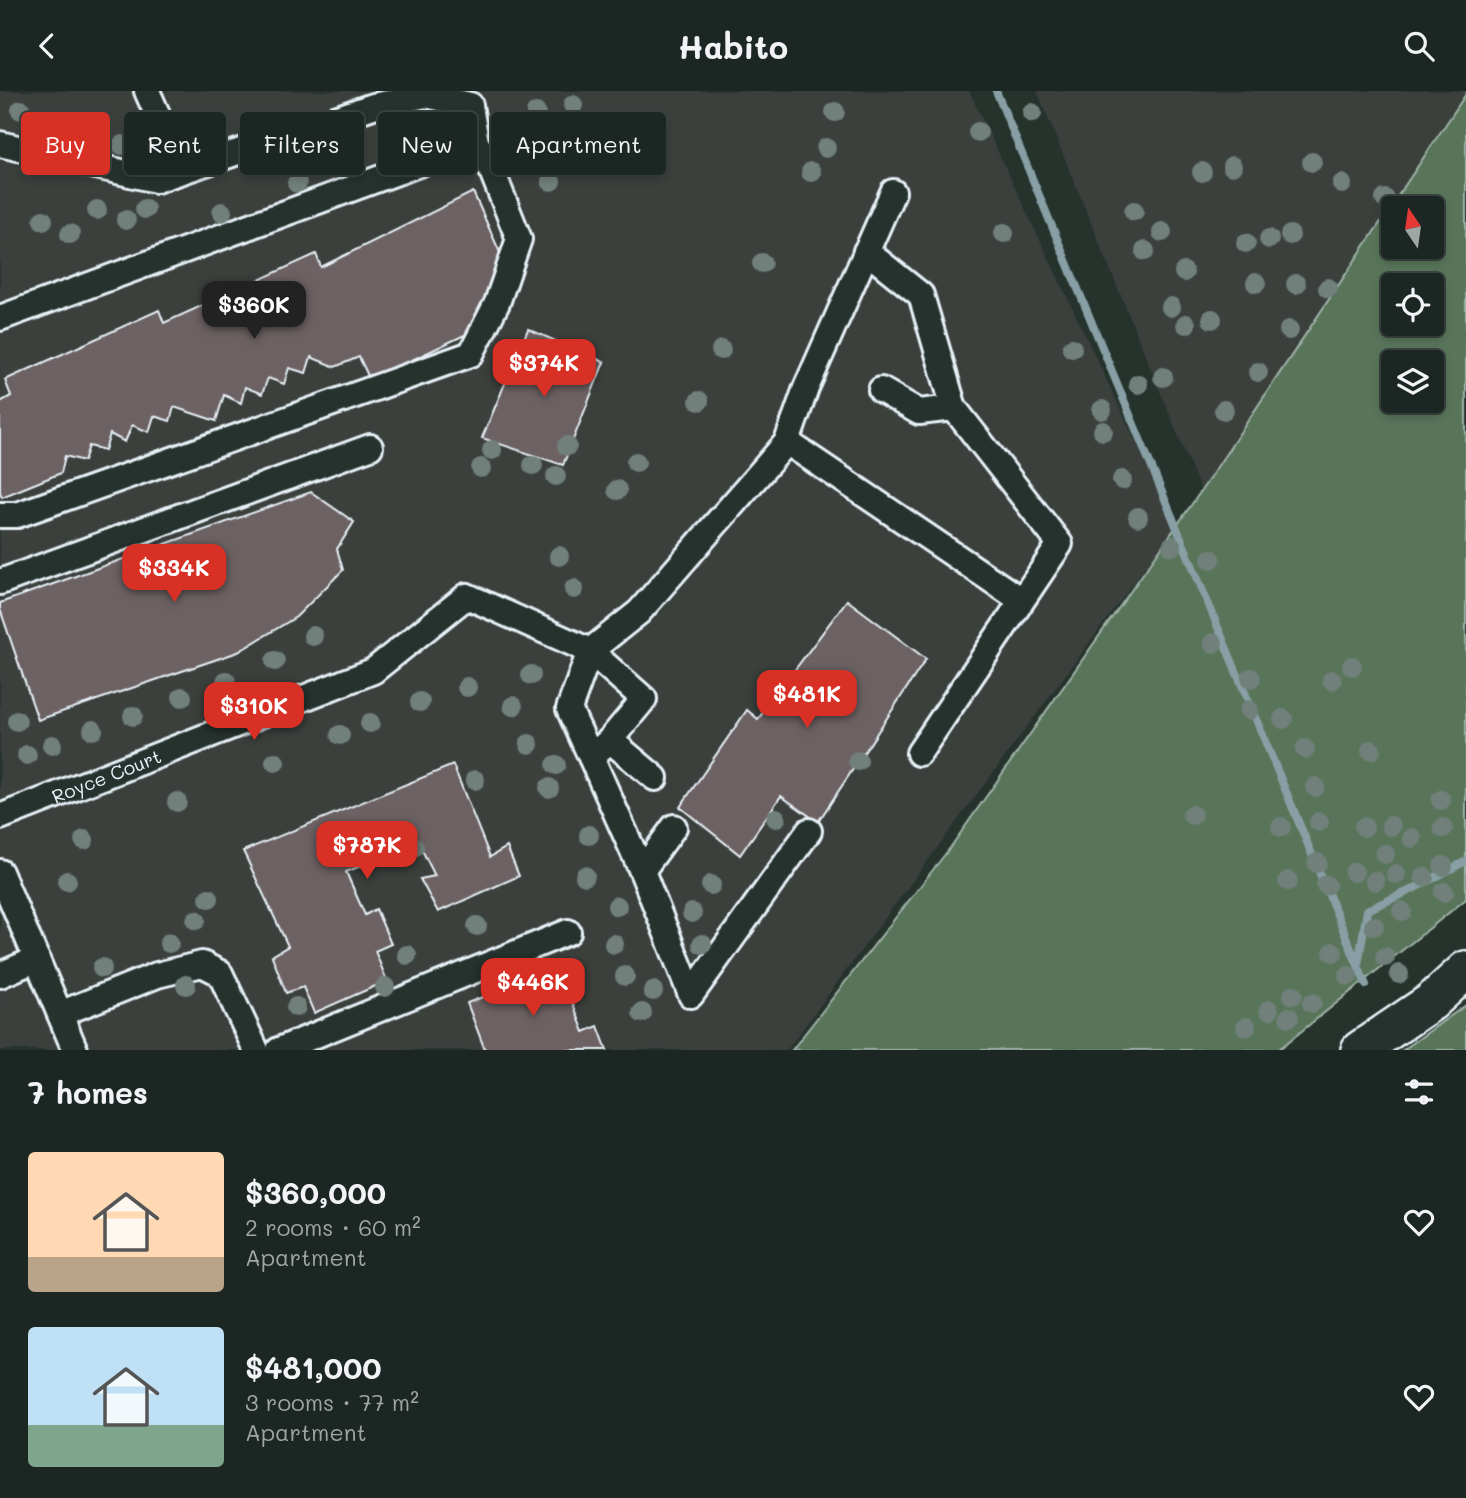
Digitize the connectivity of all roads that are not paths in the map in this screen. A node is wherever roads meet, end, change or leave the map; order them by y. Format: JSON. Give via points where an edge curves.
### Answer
{"nodes":[{"id":1,"x":147,"y":91,"type":"edge"},
{"id":2,"x":426,"y":93,"type":"edge"},
{"id":3,"x":479,"y":98,"type":"edge"},
{"id":4,"x":156,"y":112,"type":"edge"},
{"id":5,"x":477,"y":128,"type":"edge"},
{"id":6,"x":0,"y":144,"type":"edge"},
{"id":7,"x":477,"y":144,"type":"edge"},
{"id":8,"x":226,"y":156,"type":"edge"},
{"id":9,"x":124,"y":173,"type":"edge"},
{"id":10,"x":134,"y":175,"type":"edge"},
{"id":11,"x":170,"y":175,"type":"edge"},
{"id":12,"x":389,"y":175,"type":"edge"},
{"id":13,"x":893,"y":192,"type":"dead end"},
{"id":14,"x":866,"y":251,"type":"junction"},
{"id":15,"x":0,"y":318,"type":"edge"},
{"id":16,"x":881,"y":390,"type":"dead end"},
{"id":17,"x":954,"y":408,"type":"junction"},
{"id":18,"x":788,"y":442,"type":"junction"},
{"id":19,"x":370,"y":447,"type":"dead end"},
{"id":20,"x":0,"y":515,"type":"edge"},
{"id":21,"x":0,"y":582,"type":"edge"},
{"id":22,"x":1021,"y":600,"type":"junction"},
{"id":23,"x":590,"y":651,"type":"junction"},
{"id":24,"x":610,"y":740,"type":"junction"},
{"id":25,"x":919,"y":753,"type":"dead end"},
{"id":26,"x":591,"y":757,"type":"junction"},
{"id":27,"x":655,"y":778,"type":"dead end"},
{"id":28,"x":0,"y":817,"type":"edge"},
{"id":29,"x":674,"y":827,"type":"dead end"},
{"id":30,"x":809,"y":831,"type":"dead end"},
{"id":31,"x":642,"y":871,"type":"junction"},
{"id":32,"x":0,"y":872,"type":"edge"},
{"id":33,"x":568,"y":932,"type":"dead end"},
{"id":34,"x":37,"y":959,"type":"junction"},
{"id":35,"x":1466,"y":970,"type":"edge"},
{"id":36,"x":0,"y":975,"type":"edge"},
{"id":37,"x":60,"y":1014,"type":"junction"},
{"id":38,"x":75,"y":1050,"type":"edge"},
{"id":39,"x":256,"y":1050,"type":"edge"},
{"id":40,"x":279,"y":1050,"type":"edge"},
{"id":41,"x":1360,"y":1050,"type":"edge"}],
"edges":[{"from":1,"to":4,"type":"street"},
{"from":2,"to":3,"type":"street"},
{"from":2,"to":8,"type":"street","via":[[373,106]]},
{"from":3,"to":5,"type":"street"},
{"from":6,"to":9,"type":"street"},
{"from":7,"to":20,"type":"street","via":[[519,239],[497,303],[471,354],[17,515]]},
{"from":10,"to":11,"type":"street","via":[[156,180]]},
{"from":12,"to":15,"type":"street"},
{"from":13,"to":14,"type":"street"},
{"from":14,"to":17,"type":"street","via":[[921,295]]},
{"from":14,"to":18,"type":"street","via":[[806,388]]},
{"from":16,"to":17,"type":"street","via":[[919,412]]},
{"from":17,"to":22,"type":"street","via":[[1060,544]]},
{"from":18,"to":22,"type":"street"},
{"from":18,"to":23,"type":"street","via":[[639,612]]},
{"from":19,"to":21,"type":"street"},
{"from":22,"to":25,"type":"street"},
{"from":23,"to":24,"type":"street","via":[[644,699]]},
{"from":23,"to":26,"type":"street","via":[[569,709]]},
{"from":23,"to":28,"type":"street","name":"Royce Court","via":[[467,596],[373,671]]},
{"from":24,"to":26,"type":"street"},
{"from":24,"to":27,"type":"street"},
{"from":26,"to":31,"type":"street"},
{"from":29,"to":31,"type":"street"},
{"from":30,"to":31,"type":"street","via":[[691,995]]},
{"from":32,"to":34,"type":"street"},
{"from":33,"to":40,"type":"street"},
{"from":34,"to":36,"type":"street"},
{"from":34,"to":37,"type":"street"},
{"from":35,"to":41,"type":"highway","via":[[1431,1002]]},
{"from":37,"to":38,"type":"street"},
{"from":37,"to":39,"type":"street","via":[[157,975],[202,964],[220,973]]}]}
